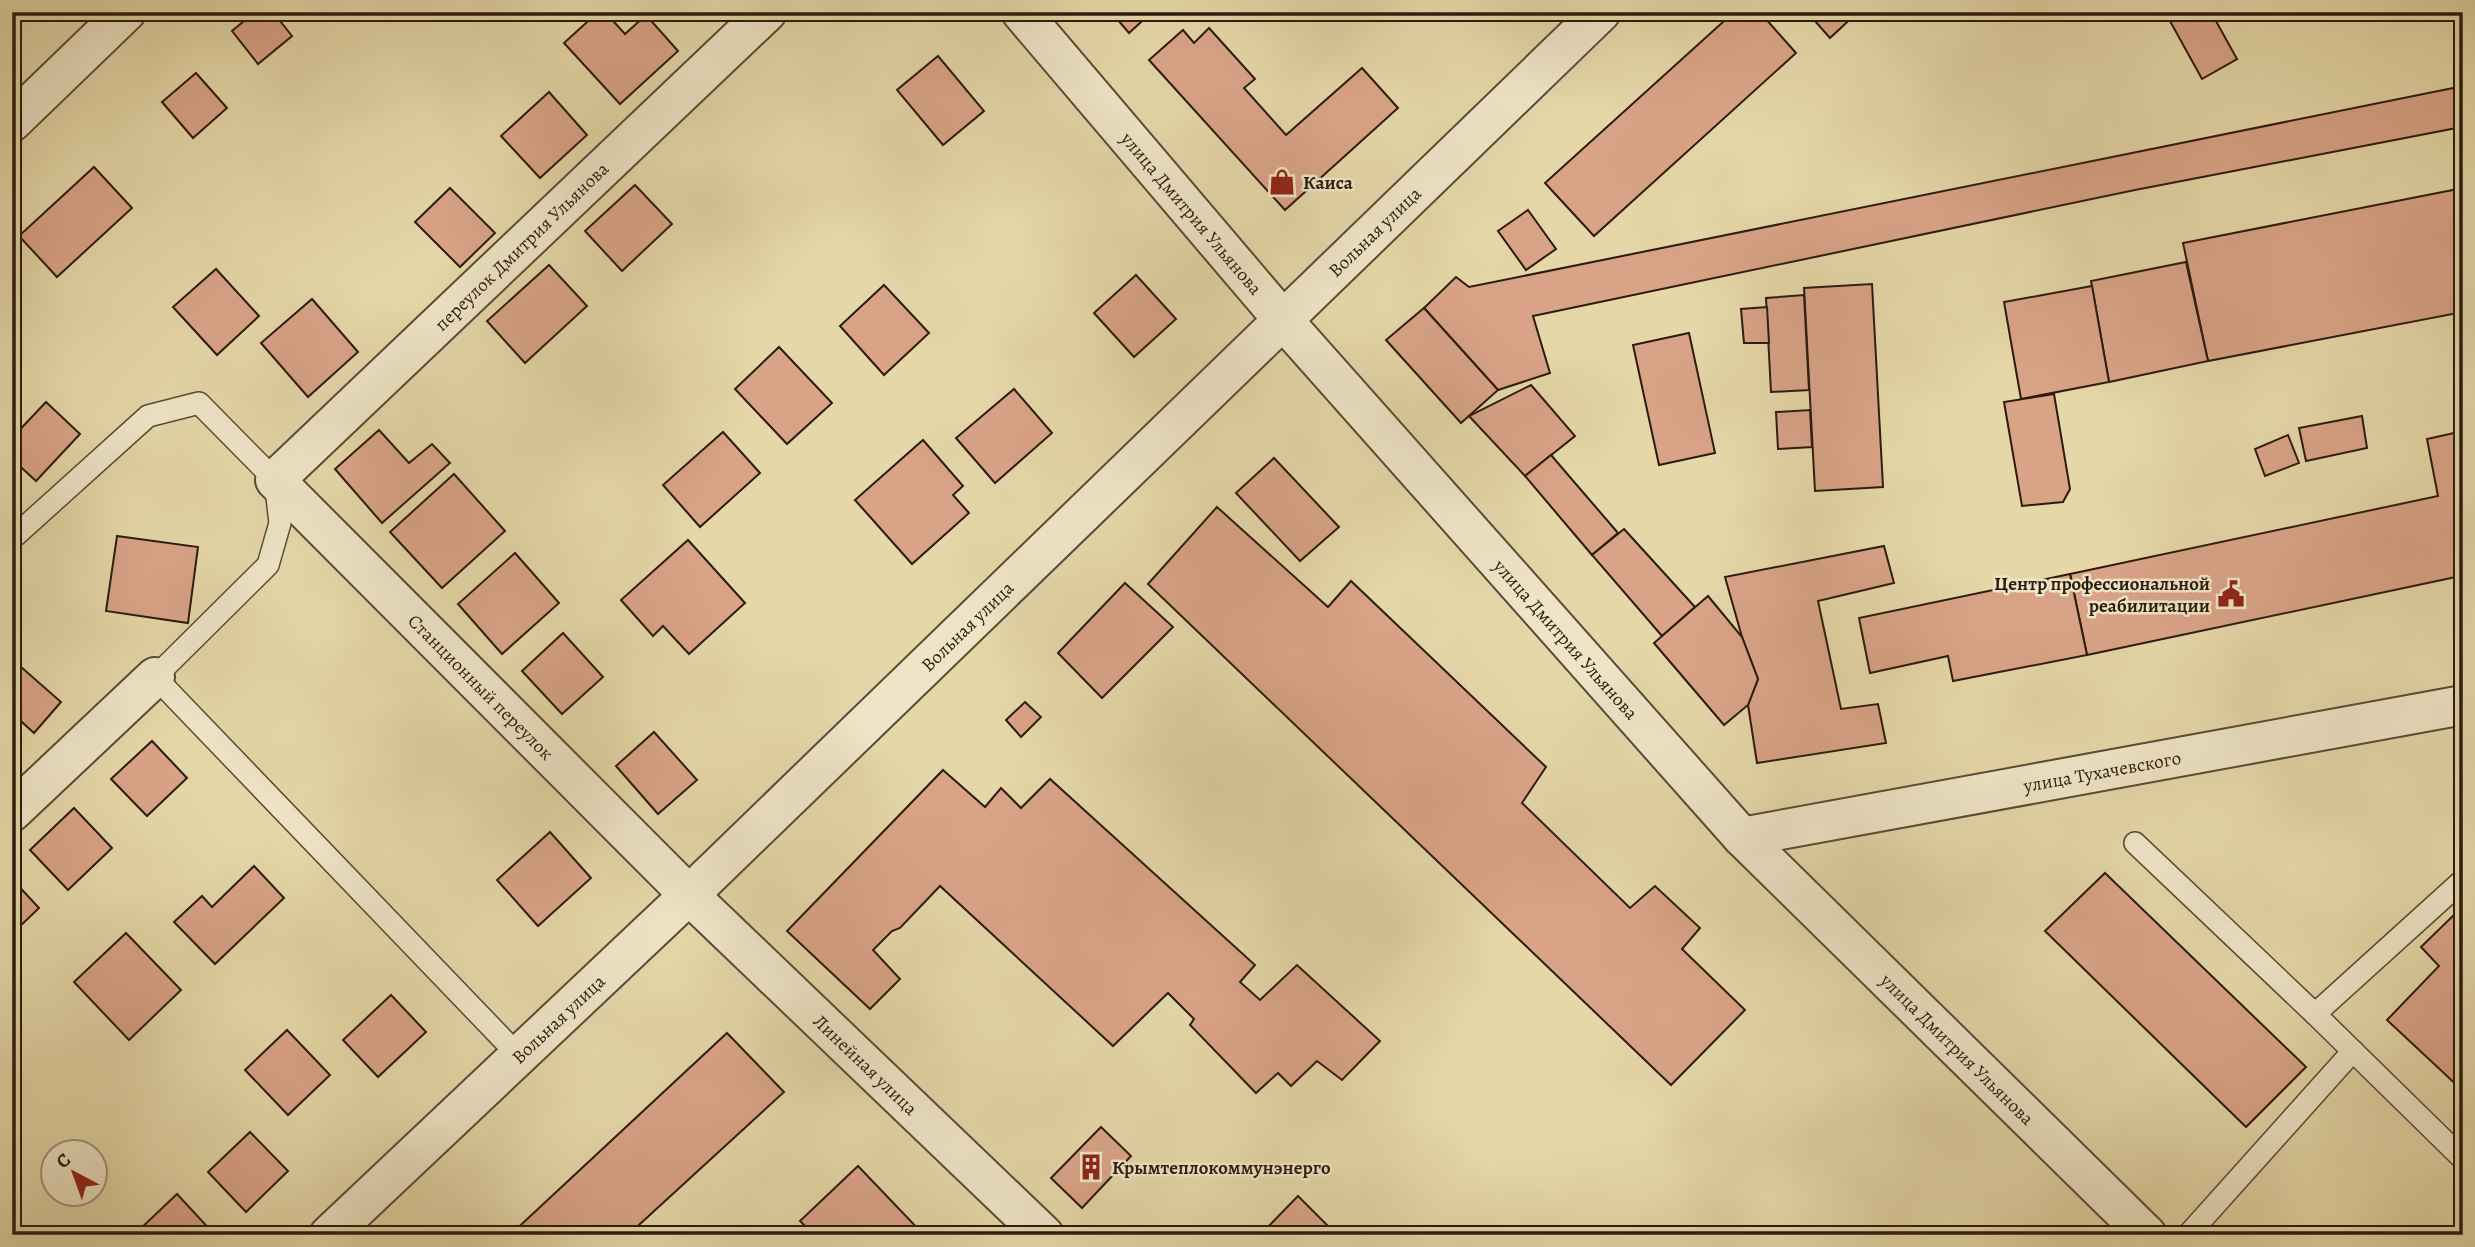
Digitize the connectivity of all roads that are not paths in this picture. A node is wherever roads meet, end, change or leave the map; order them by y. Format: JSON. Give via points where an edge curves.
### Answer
{"nodes":[{"id":1,"x":126,"y":12,"type":"edge"},
{"id":2,"x":767,"y":12,"type":"edge"},
{"id":3,"x":1021,"y":12,"type":"edge"},
{"id":4,"x":1601,"y":12,"type":"edge"},
{"id":5,"x":12,"y":122,"type":"edge"},
{"id":6,"x":1283,"y":320,"type":"junction"},
{"id":7,"x":275,"y":480,"type":"junction"},
{"id":8,"x":12,"y":531,"type":"edge"},
{"id":9,"x":155,"y":677,"type":"junction"},
{"id":10,"x":2463,"y":705,"type":"edge"},
{"id":11,"x":12,"y":812,"type":"edge"},
{"id":12,"x":1742,"y":837,"type":"junction"},
{"id":13,"x":2135,"y":843,"type":"dead end"},
{"id":14,"x":2463,"y":880,"type":"edge"},
{"id":15,"x":689,"y":895,"type":"junction"},
{"id":16,"x":2315,"y":1014,"type":"junction"},
{"id":17,"x":2353,"y":1051,"type":"junction"},
{"id":18,"x":519,"y":1056,"type":"junction"},
{"id":19,"x":2463,"y":1158,"type":"edge"},
{"id":20,"x":329,"y":1235,"type":"edge"},
{"id":21,"x":1044,"y":1235,"type":"edge"},
{"id":22,"x":2147,"y":1235,"type":"edge"},
{"id":23,"x":2188,"y":1235,"type":"edge"}],
"edges":[{"from":1,"to":5,"type":"street"},
{"from":2,"to":7,"type":"street","name":"переулок Дмитрия Ульянова"},
{"from":3,"to":6,"type":"street","name":"улица Дмитрия Ульянова"},
{"from":4,"to":6,"type":"street","name":"Вольная улица"},
{"from":6,"to":12,"type":"street","name":"улица Дмитрия Ульянова"},
{"from":6,"to":15,"type":"street","name":"Вольная улица"},
{"from":7,"to":8,"type":"lane","via":[[199,403],[148,416],[16,535]]},
{"from":7,"to":9,"type":"lane","via":[[280,523],[268,565]]},
{"from":7,"to":15,"type":"street","name":"Станционный переулок"},
{"from":9,"to":11,"type":"street"},
{"from":9,"to":18,"type":"lane"},
{"from":10,"to":12,"type":"street","name":"улица Тухачевского"},
{"from":12,"to":22,"type":"street","name":"улица Дмитрия Ульянова"},
{"from":13,"to":16,"type":"lane"},
{"from":14,"to":16,"type":"lane"},
{"from":15,"to":18,"type":"street","name":"Вольная улица"},
{"from":15,"to":21,"type":"street","name":"Линейная улица"},
{"from":16,"to":17,"type":"lane"},
{"from":17,"to":19,"type":"lane"},
{"from":17,"to":23,"type":"lane"},
{"from":18,"to":20,"type":"street","name":"Вольная улица"}]}
